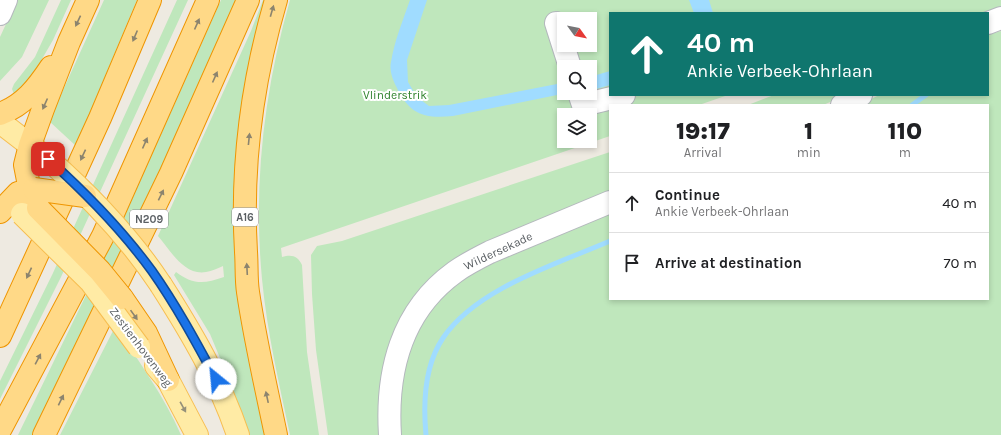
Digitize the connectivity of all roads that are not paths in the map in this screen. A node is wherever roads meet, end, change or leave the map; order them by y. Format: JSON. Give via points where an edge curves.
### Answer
{"nodes":[{"id":1,"x":6,"y":0,"type":"edge"},
{"id":2,"x":88,"y":0,"type":"edge"},
{"id":3,"x":150,"y":0,"type":"edge"},
{"id":4,"x":208,"y":0,"type":"edge"},
{"id":5,"x":248,"y":0,"type":"edge"},
{"id":6,"x":276,"y":0,"type":"edge"},
{"id":7,"x":0,"y":14,"type":"edge"},
{"id":8,"x":1001,"y":18,"type":"edge"},
{"id":9,"x":556,"y":23,"type":"dead end"},
{"id":10,"x":989,"y":23,"type":"edge"},
{"id":11,"x":69,"y":42,"type":"junction"},
{"id":12,"x":568,"y":60,"type":"edge"},
{"id":13,"x":613,"y":96,"type":"edge"},
{"id":14,"x":859,"y":96,"type":"edge"},
{"id":15,"x":597,"y":98,"type":"edge"},
{"id":16,"x":844,"y":104,"type":"edge"},
{"id":17,"x":0,"y":114,"type":"edge"},
{"id":18,"x":0,"y":122,"type":"edge"},
{"id":19,"x":30,"y":145,"type":"junction"},
{"id":20,"x":86,"y":196,"type":"junction"},
{"id":21,"x":20,"y":201,"type":"edge"},
{"id":22,"x":609,"y":202,"type":"edge"},
{"id":23,"x":0,"y":336,"type":"edge"},
{"id":24,"x":143,"y":340,"type":"junction"},
{"id":25,"x":0,"y":430,"type":"edge"},
{"id":26,"x":44,"y":435,"type":"edge"},
{"id":27,"x":197,"y":435,"type":"edge"},
{"id":28,"x":238,"y":435,"type":"edge"},
{"id":29,"x":276,"y":435,"type":"edge"},
{"id":30,"x":390,"y":435,"type":"edge"}],
"edges":[{"from":1,"to":7,"type":"street"},
{"from":2,"to":11,"type":"highway","one_way":true},
{"from":3,"to":23,"type":"highway","one_way":true,"via":[[97,125]]},
{"from":25,"to":4,"type":"highway","one_way":true,"via":[[103,236]]},
{"from":26,"to":5,"type":"highway","number":"N209","one_way":true,"via":[[171,173]]},
{"from":29,"to":6,"type":"highway","number":"A16","one_way":true,"via":[[248,290],[244,226],[246,169],[253,101],[263,43]]},
{"from":8,"to":10,"type":"street"},
{"from":9,"to":12,"type":"street"},
{"from":11,"to":17,"type":"highway","via":[[35,91],[10,110]]},
{"from":11,"to":19,"type":"highway","one_way":true},
{"from":13,"to":15,"type":"street"},
{"from":14,"to":16,"type":"street"},
{"from":18,"to":19,"type":"main road"},
{"from":19,"to":20,"type":"main road","number":"N209","bridge":true},
{"from":19,"to":21,"type":"highway"},
{"from":20,"to":21,"type":"highway","bridge":true},
{"from":20,"to":28,"type":"main road","number":"N209","bridge":true,"via":[[132,245],[187,325],[216,379]]},
{"from":21,"to":24,"type":"main road","name":"Zestienhovenweg","bridge":true},
{"from":21,"to":24,"type":"highway","one_way":true,"bridge":true,"via":[[100,272]]},
{"from":22,"to":30,"type":"street","name":"Wildersekade","via":[[490,252],[460,269],[424,301],[398,350],[390,383]]},
{"from":24,"to":27,"type":"main road","name":"Zestienhovenweg","one_way":true}]}
